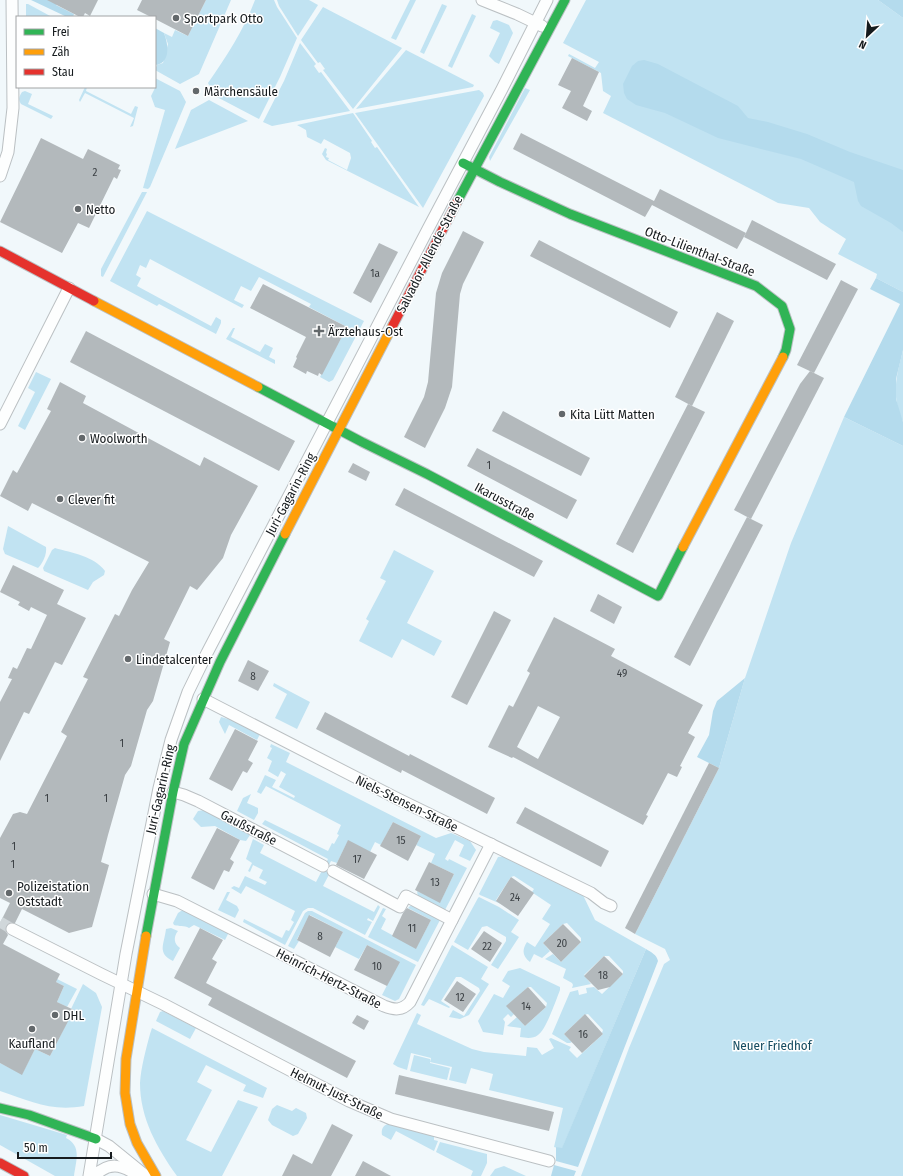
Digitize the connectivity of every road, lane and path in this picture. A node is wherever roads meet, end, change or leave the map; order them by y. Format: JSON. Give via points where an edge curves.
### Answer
{"nodes":[{"id":1,"x":12,"y":0,"type":"edge"},
{"id":2,"x":482,"y":0,"type":"edge"},
{"id":3,"x":547,"y":0,"type":"edge"},
{"id":4,"x":565,"y":0,"type":"edge"},
{"id":5,"x":535,"y":23,"type":"junction"},
{"id":6,"x":549,"y":30,"type":"junction"},
{"id":7,"x":463,"y":163,"type":"junction"},
{"id":8,"x":474,"y":169,"type":"junction"},
{"id":9,"x":0,"y":176,"type":"edge"},
{"id":10,"x":0,"y":251,"type":"edge"},
{"id":11,"x":69,"y":288,"type":"junction"},
{"id":12,"x":326,"y":423,"type":"junction"},
{"id":13,"x":0,"y":424,"type":"edge"},
{"id":14,"x":339,"y":430,"type":"junction"},
{"id":15,"x":658,"y":596,"type":"joint"},
{"id":16,"x":203,"y":699,"type":"junction"},
{"id":17,"x":173,"y":792,"type":"junction"},
{"id":18,"x":491,"y":844,"type":"junction"},
{"id":19,"x":153,"y":894,"type":"junction"},
{"id":20,"x":611,"y":906,"type":"dead end"},
{"id":21,"x":452,"y":920,"type":"junction"},
{"id":22,"x":12,"y":928,"type":"tunnel mouth"},
{"id":23,"x":121,"y":984,"type":"junction"},
{"id":24,"x":136,"y":991,"type":"junction"},
{"id":25,"x":0,"y":1108,"type":"edge"},
{"id":26,"x":96,"y":1139,"type":"junction"},
{"id":27,"x":549,"y":1161,"type":"dead end"},
{"id":28,"x":0,"y":1163,"type":"edge"},
{"id":29,"x":24,"y":1176,"type":"edge"},
{"id":30,"x":89,"y":1176,"type":"edge"},
{"id":31,"x":94,"y":1176,"type":"edge"},
{"id":32,"x":139,"y":1176,"type":"edge"},
{"id":33,"x":146,"y":1176,"type":"edge"},
{"id":34,"x":156,"y":1176,"type":"edge"}],
"edges":[{"from":1,"to":9,"type":"street","via":[[13,108],[8,152]]},
{"from":2,"to":5,"type":"street"},
{"from":3,"to":5,"type":"street","name":"Salvador-Allende-Straße"},
{"from":4,"to":6,"type":"street","name":"Salvador-Allende-Straße"},
{"from":5,"to":6,"type":"street"},
{"from":5,"to":7,"type":"street","name":"Salvador-Allende-Straße"},
{"from":6,"to":8,"type":"street","name":"Salvador-Allende-Straße"},
{"from":7,"to":8,"type":"street","name":"Otto-Lilienthal-Straße"},
{"from":7,"to":12,"type":"street","name":"Salvador-Allende-Straße"},
{"from":8,"to":14,"type":"street","name":"Salvador-Allende-Straße"},
{"from":8,"to":15,"type":"street","name":"Otto-Lilienthal-Straße","via":[[570,214],[756,286],[782,306],[790,329],[786,350]]},
{"from":10,"to":11,"type":"street"},
{"from":11,"to":12,"type":"street"},
{"from":11,"to":13,"type":"street"},
{"from":12,"to":14,"type":"street"},
{"from":12,"to":23,"type":"street","name":"Juri-Gagarin-Ring","via":[[204,658],[171,740],[159,788]]},
{"from":14,"to":15,"type":"street","name":"Ikarusstraße"},
{"from":14,"to":16,"type":"street","name":"Juri-Gagarin-Ring"},
{"from":16,"to":17,"type":"street","name":"Juri-Gagarin-Ring","via":[[184,744]]},
{"from":16,"to":18,"type":"street","name":"Niels-Stensen-Straße"},
{"from":17,"to":19,"type":"street","name":"Juri-Gagarin-Ring"},
{"from":17,"to":21,"type":"street","name":"Gaußstraße","via":[[198,801],[400,907],[406,896]]},
{"from":18,"to":20,"type":"street","name":"Niels-Stensen-Straße","via":[[591,893]]},
{"from":18,"to":21,"type":"street","name":"Heinrich-Hertz-Straße"},
{"from":19,"to":21,"type":"street","name":"Heinrich-Hertz-Straße","via":[[177,901],[394,1009],[406,1007],[410,1002]]},
{"from":19,"to":24,"type":"street","name":"Juri-Gagarin-Ring"},
{"from":22,"to":23,"type":"street"},
{"from":23,"to":24,"type":"street"},
{"from":23,"to":26,"type":"street","name":"Juri-Gagarin-Ring"},
{"from":24,"to":27,"type":"street","name":"Helmut-Just-Straße","via":[[380,1115]]},
{"from":24,"to":34,"type":"street","name":"Juri-Gagarin-Ring","via":[[126,1058],[125,1093],[130,1124]]},
{"from":25,"to":26,"type":"street","via":[[29,1115]]},
{"from":26,"to":30,"type":"street","name":"Juri-Gagarin-Ring"},
{"from":26,"to":33,"type":"street","via":[[109,1146]]},
{"from":28,"to":29,"type":"street"},
{"from":31,"to":32,"type":"street","via":[[105,1168],[116,1166]]}]}
